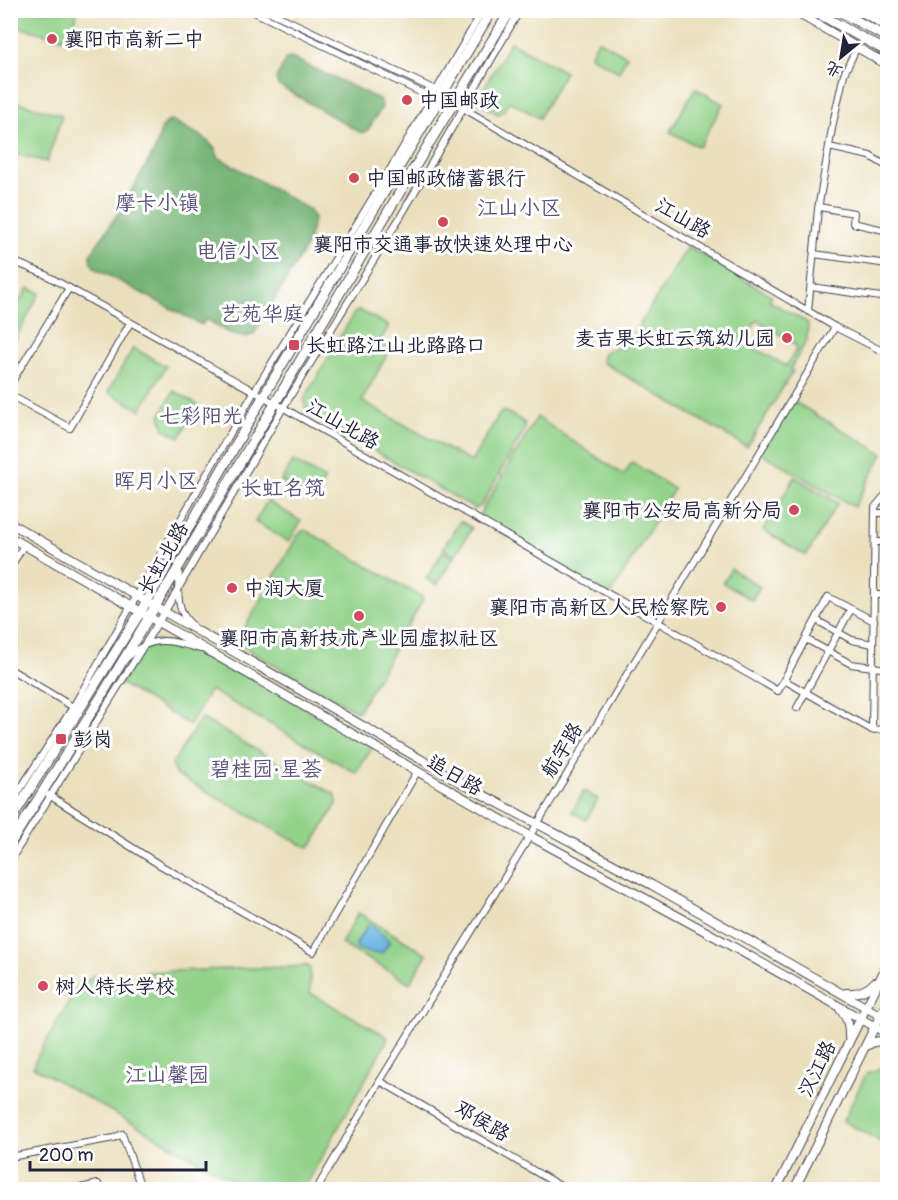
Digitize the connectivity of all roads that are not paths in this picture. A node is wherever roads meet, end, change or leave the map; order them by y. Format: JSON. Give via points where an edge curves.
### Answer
{"nodes":[{"id":1,"x":250,"y":10,"type":"edge"},
{"id":2,"x":266,"y":10,"type":"edge"},
{"id":3,"x":483,"y":10,"type":"edge"},
{"id":4,"x":492,"y":10,"type":"edge"},
{"id":5,"x":511,"y":10,"type":"edge"},
{"id":6,"x":520,"y":10,"type":"edge"},
{"id":7,"x":813,"y":10,"type":"edge"},
{"id":8,"x":837,"y":10,"type":"edge"},
{"id":9,"x":858,"y":10,"type":"edge"},
{"id":10,"x":796,"y":11,"type":"edge"},
{"id":11,"x":888,"y":27,"type":"edge"},
{"id":12,"x":888,"y":38,"type":"edge"},
{"id":13,"x":857,"y":47,"type":"junction"},
{"id":14,"x":888,"y":52,"type":"edge"},
{"id":15,"x":875,"y":58,"type":"joint"},
{"id":16,"x":888,"y":65,"type":"edge"},
{"id":17,"x":438,"y":96,"type":"junction"},
{"id":18,"x":452,"y":104,"type":"junction"},
{"id":19,"x":463,"y":108,"type":"junction"},
{"id":20,"x":829,"y":147,"type":"junction"},
{"id":21,"x":888,"y":167,"type":"edge"},
{"id":22,"x":819,"y":207,"type":"junction"},
{"id":23,"x":888,"y":231,"type":"edge"},
{"id":24,"x":814,"y":254,"type":"junction"},
{"id":25,"x":10,"y":260,"type":"edge"},
{"id":26,"x":888,"y":264,"type":"edge"},
{"id":27,"x":811,"y":287,"type":"junction"},
{"id":28,"x":69,"y":288,"type":"junction"},
{"id":29,"x":888,"y":298,"type":"edge"},
{"id":30,"x":808,"y":311,"type":"junction"},
{"id":31,"x":130,"y":322,"type":"junction"},
{"id":32,"x":835,"y":327,"type":"junction"},
{"id":33,"x":888,"y":354,"type":"edge"},
{"id":34,"x":10,"y":385,"type":"edge"},
{"id":35,"x":254,"y":392,"type":"junction"},
{"id":36,"x":10,"y":395,"type":"edge"},
{"id":37,"x":263,"y":397,"type":"junction"},
{"id":38,"x":279,"y":406,"type":"junction"},
{"id":39,"x":888,"y":492,"type":"edge"},
{"id":40,"x":875,"y":513,"type":"junction"},
{"id":41,"x":888,"y":513,"type":"edge"},
{"id":42,"x":10,"y":524,"type":"edge"},
{"id":43,"x":10,"y":537,"type":"edge"},
{"id":44,"x":875,"y":542,"type":"junction"},
{"id":45,"x":888,"y":542,"type":"edge"},
{"id":46,"x":24,"y":545,"type":"junction"},
{"id":47,"x":11,"y":565,"type":"edge"},
{"id":48,"x":179,"y":566,"type":"junction"},
{"id":49,"x":178,"y":588,"type":"junction"},
{"id":50,"x":874,"y":595,"type":"junction"},
{"id":51,"x":888,"y":595,"type":"edge"},
{"id":52,"x":136,"y":597,"type":"junction"},
{"id":53,"x":150,"y":605,"type":"junction"},
{"id":54,"x":130,"y":607,"type":"junction"},
{"id":55,"x":851,"y":609,"type":"junction"},
{"id":56,"x":140,"y":612,"type":"junction"},
{"id":57,"x":164,"y":613,"type":"junction"},
{"id":58,"x":816,"y":620,"type":"junction"},
{"id":59,"x":153,"y":621,"type":"junction"},
{"id":60,"x":874,"y":621,"type":"junction"},
{"id":61,"x":657,"y":622,"type":"junction"},
{"id":62,"x":837,"y":632,"type":"junction"},
{"id":63,"x":209,"y":639,"type":"junction"},
{"id":64,"x":806,"y":639,"type":"junction"},
{"id":65,"x":145,"y":644,"type":"junction"},
{"id":66,"x":873,"y":644,"type":"junction"},
{"id":67,"x":206,"y":651,"type":"junction"},
{"id":68,"x":828,"y":651,"type":"junction"},
{"id":69,"x":119,"y":667,"type":"junction"},
{"id":70,"x":873,"y":668,"type":"junction"},
{"id":71,"x":10,"y":669,"type":"edge"},
{"id":72,"x":888,"y":669,"type":"edge"},
{"id":73,"x":784,"y":680,"type":"junction"},
{"id":74,"x":805,"y":693,"type":"junction"},
{"id":75,"x":73,"y":707,"type":"junction"},
{"id":76,"x":797,"y":708,"type":"dead end"},
{"id":77,"x":872,"y":729,"type":"junction"},
{"id":78,"x":888,"y":729,"type":"edge"},
{"id":79,"x":417,"y":772,"type":"junction"},
{"id":80,"x":47,"y":794,"type":"junction"},
{"id":81,"x":13,"y":804,"type":"edge"},
{"id":82,"x":10,"y":821,"type":"edge"},
{"id":83,"x":537,"y":825,"type":"junction"},
{"id":84,"x":530,"y":836,"type":"junction"},
{"id":85,"x":10,"y":844,"type":"edge"},
{"id":86,"x":10,"y":861,"type":"edge"},
{"id":87,"x":888,"y":963,"type":"edge"},
{"id":88,"x":880,"y":976,"type":"junction"},
{"id":89,"x":842,"y":993,"type":"junction"},
{"id":90,"x":888,"y":1000,"type":"edge"},
{"id":91,"x":837,"y":1006,"type":"junction"},
{"id":92,"x":865,"y":1007,"type":"junction"},
{"id":93,"x":860,"y":1018,"type":"junction"},
{"id":94,"x":884,"y":1018,"type":"edge"},
{"id":95,"x":874,"y":1027,"type":"junction"},
{"id":96,"x":888,"y":1035,"type":"edge"},
{"id":97,"x":849,"y":1039,"type":"junction"},
{"id":98,"x":888,"y":1040,"type":"edge"},
{"id":99,"x":865,"y":1047,"type":"junction"},
{"id":100,"x":380,"y":1081,"type":"junction"},
{"id":101,"x":10,"y":1157,"type":"edge"},
{"id":102,"x":98,"y":1184,"type":"dead end"},
{"id":103,"x":72,"y":1190,"type":"edge"},
{"id":104,"x":142,"y":1190,"type":"edge"},
{"id":105,"x":316,"y":1190,"type":"edge"},
{"id":106,"x":567,"y":1190,"type":"edge"},
{"id":107,"x":776,"y":1190,"type":"edge"},
{"id":108,"x":794,"y":1190,"type":"edge"}],
"edges":[{"from":1,"to":17,"type":"street"},
{"from":2,"to":17,"type":"street"},
{"from":3,"to":17,"type":"street"},
{"from":4,"to":17,"type":"highway","name":"长虹北路"},
{"from":5,"to":18,"type":"highway","name":"长虹北路"},
{"from":6,"to":19,"type":"street"},
{"from":7,"to":14,"type":"highway"},
{"from":8,"to":12,"type":"highway"},
{"from":9,"to":11,"type":"main road"},
{"from":10,"to":13,"type":"main road"},
{"from":13,"to":15,"type":"main road"},
{"from":13,"to":20,"type":"street","via":[[844,74]]},
{"from":15,"to":16,"type":"highway"},
{"from":17,"to":18,"type":"street"},
{"from":17,"to":35,"type":"street"},
{"from":17,"to":37,"type":"highway","name":"长虹北路"},
{"from":18,"to":19,"type":"street"},
{"from":18,"to":38,"type":"highway","name":"长虹北路"},
{"from":19,"to":30,"type":"street","name":"江山路"},
{"from":19,"to":38,"type":"street","via":[[402,214]]},
{"from":20,"to":21,"type":"street","via":[[870,156]]},
{"from":20,"to":22,"type":"street"},
{"from":22,"to":23,"type":"street","via":[[854,213],[853,223]]},
{"from":22,"to":24,"type":"street"},
{"from":24,"to":26,"type":"street"},
{"from":24,"to":27,"type":"street"},
{"from":25,"to":28,"type":"street","name":"江山北路"},
{"from":27,"to":29,"type":"street"},
{"from":27,"to":30,"type":"street"},
{"from":28,"to":31,"type":"street","name":"江山北路"},
{"from":28,"to":34,"type":"street"},
{"from":30,"to":32,"type":"street","name":"江山路"},
{"from":31,"to":35,"type":"street","name":"江山北路"},
{"from":31,"to":36,"type":"street","via":[[70,428]]},
{"from":32,"to":33,"type":"street","name":"江山路"},
{"from":32,"to":61,"type":"street","name":"航宇路"},
{"from":35,"to":37,"type":"street","name":"江山北路"},
{"from":35,"to":52,"type":"street"},
{"from":37,"to":38,"type":"street","name":"江山北路"},
{"from":37,"to":53,"type":"highway","name":"长虹北路"},
{"from":38,"to":48,"type":"highway","name":"长虹北路"},
{"from":38,"to":49,"type":"street"},
{"from":38,"to":61,"type":"street","name":"江山北路"},
{"from":39,"to":40,"type":"street","via":[[875,507]]},
{"from":40,"to":41,"type":"street"},
{"from":40,"to":44,"type":"street"},
{"from":42,"to":52,"type":"main road","name":"追日路"},
{"from":43,"to":46,"type":"main road","name":"追日路"},
{"from":44,"to":45,"type":"street"},
{"from":44,"to":50,"type":"street"},
{"from":46,"to":47,"type":"street"},
{"from":46,"to":54,"type":"main road","name":"追日路"},
{"from":48,"to":49,"type":"street"},
{"from":48,"to":53,"type":"highway","name":"长虹北路"},
{"from":49,"to":57,"type":"street"},
{"from":49,"to":63,"type":"street","via":[[180,610]]},
{"from":50,"to":51,"type":"street"},
{"from":50,"to":60,"type":"street"},
{"from":52,"to":53,"type":"main road","name":"追日路"},
{"from":52,"to":54,"type":"street"},
{"from":53,"to":56,"type":"highway","name":"长虹北路"},
{"from":53,"to":57,"type":"main road","name":"追日路"},
{"from":53,"to":59,"type":"highway","name":"长虹北路"},
{"from":54,"to":56,"type":"main road","name":"追日路"},
{"from":54,"to":75,"type":"street"},
{"from":55,"to":58,"type":"street","via":[[828,597]]},
{"from":55,"to":60,"type":"street"},
{"from":55,"to":62,"type":"street"},
{"from":56,"to":59,"type":"main road","name":"追日路"},
{"from":56,"to":81,"type":"highway","name":"长虹北路"},
{"from":57,"to":59,"type":"street"},
{"from":57,"to":63,"type":"main road","name":"追日路"},
{"from":58,"to":62,"type":"street"},
{"from":58,"to":64,"type":"street"},
{"from":59,"to":65,"type":"street"},
{"from":59,"to":67,"type":"main road","name":"追日路"},
{"from":59,"to":69,"type":"highway","name":"长虹北路"},
{"from":60,"to":66,"type":"street"},
{"from":61,"to":73,"type":"street","name":"江山北路","via":[[778,692]]},
{"from":61,"to":83,"type":"street","name":"航宇路"},
{"from":62,"to":66,"type":"street"},
{"from":62,"to":68,"type":"street"},
{"from":63,"to":83,"type":"main road","name":"追日路"},
{"from":64,"to":68,"type":"street"},
{"from":64,"to":73,"type":"street"},
{"from":65,"to":67,"type":"street","via":[[174,641]]},
{"from":65,"to":69,"type":"street"},
{"from":65,"to":80,"type":"street"},
{"from":66,"to":70,"type":"street"},
{"from":67,"to":79,"type":"main road","name":"追日路"},
{"from":68,"to":70,"type":"street","via":[[850,664]]},
{"from":68,"to":74,"type":"street"},
{"from":69,"to":80,"type":"highway","name":"长虹北路"},
{"from":70,"to":72,"type":"street"},
{"from":70,"to":77,"type":"street"},
{"from":71,"to":75,"type":"street"},
{"from":73,"to":74,"type":"street"},
{"from":74,"to":76,"type":"street"},
{"from":74,"to":77,"type":"street"},
{"from":75,"to":81,"type":"street"},
{"from":77,"to":78,"type":"street"},
{"from":79,"to":80,"type":"street","via":[[313,952],[160,865]]},
{"from":79,"to":84,"type":"main road","name":"追日路"},
{"from":80,"to":85,"type":"highway","name":"长虹北路"},
{"from":80,"to":86,"type":"street"},
{"from":81,"to":82,"type":"highway","name":"长虹北路"},
{"from":83,"to":84,"type":"street","name":"航宇路"},
{"from":83,"to":89,"type":"main road","name":"追日路"},
{"from":84,"to":91,"type":"main road","name":"追日路"},
{"from":84,"to":100,"type":"street","name":"航宇路"},
{"from":87,"to":88,"type":"main road","name":"汉江路"},
{"from":88,"to":89,"type":"main road","via":[[869,988]]},
{"from":88,"to":92,"type":"main road","name":"汉江路"},
{"from":89,"to":92,"type":"main road","name":"追日路"},
{"from":90,"to":94,"type":"main road","name":"汉江路"},
{"from":91,"to":93,"type":"main road","name":"追日路"},
{"from":91,"to":97,"type":"main road","via":[[847,1017]]},
{"from":92,"to":93,"type":"main road","name":"汉江路"},
{"from":92,"to":94,"type":"main road","name":"追日路"},
{"from":93,"to":95,"type":"main road","name":"追日路"},
{"from":93,"to":97,"type":"main road","name":"汉江路"},
{"from":94,"to":95,"type":"main road","name":"汉江路"},
{"from":95,"to":96,"type":"main road","name":"追日路"},
{"from":95,"to":99,"type":"main road","name":"汉江路"},
{"from":97,"to":107,"type":"main road","name":"汉江路"},
{"from":98,"to":99,"type":"main road"},
{"from":99,"to":108,"type":"main road","name":"汉江路"},
{"from":100,"to":105,"type":"street","name":"航宇路"},
{"from":100,"to":106,"type":"street","name":"邓侯路"},
{"from":101,"to":104,"type":"street","via":[[122,1134]]},
{"from":102,"to":103,"type":"street"}]}
